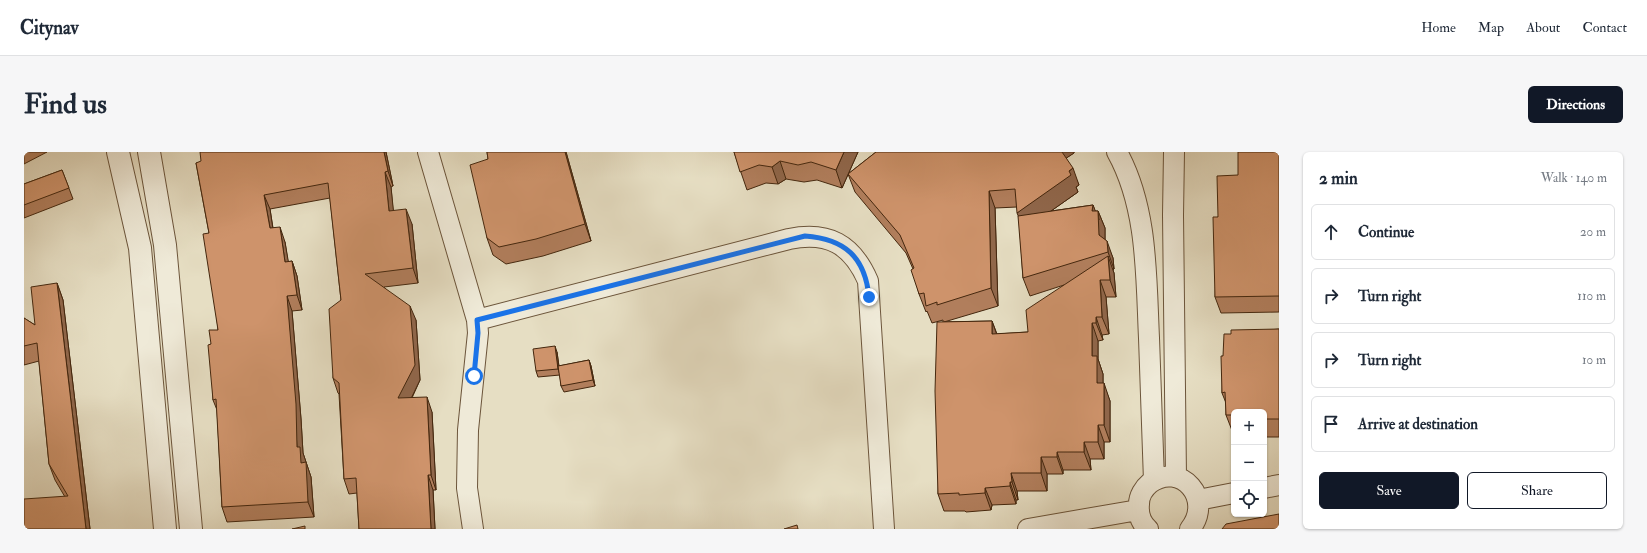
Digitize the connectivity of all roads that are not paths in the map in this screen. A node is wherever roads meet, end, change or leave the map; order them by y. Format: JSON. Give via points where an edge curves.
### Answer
{"nodes":[{"id":1,"x":118,"y":152,"type":"edge"},
{"id":2,"x":149,"y":152,"type":"edge"},
{"id":3,"x":428,"y":152,"type":"edge"},
{"id":4,"x":1117,"y":152,"type":"edge"},
{"id":5,"x":1174,"y":152,"type":"edge"},
{"id":6,"x":477,"y":320,"type":"junction"},
{"id":7,"x":1176,"y":478,"type":"junction"},
{"id":8,"x":1154,"y":480,"type":"junction"},
{"id":9,"x":1279,"y":485,"type":"edge"},
{"id":10,"x":1267,"y":487,"type":"edge"},
{"id":11,"x":1231,"y":494,"type":"edge"},
{"id":12,"x":1198,"y":500,"type":"junction"},
{"id":13,"x":1138,"y":510,"type":"junction"},
{"id":14,"x":165,"y":529,"type":"edge"},
{"id":15,"x":191,"y":529,"type":"edge"},
{"id":16,"x":473,"y":529,"type":"edge"},
{"id":17,"x":884,"y":529,"type":"edge"},
{"id":18,"x":1028,"y":529,"type":"edge"},
{"id":19,"x":1148,"y":529,"type":"edge"},
{"id":20,"x":1190,"y":529,"type":"edge"}],
"edges":[{"from":1,"to":14,"type":"street","via":[[140,248]]},
{"from":2,"to":15,"type":"street","via":[[164,245]]},
{"from":3,"to":6,"type":"street"},
{"from":4,"to":8,"type":"street","via":[[1138,211],[1146,261]]},
{"from":5,"to":7,"type":"street","via":[[1172,215]]},
{"from":6,"to":16,"type":"street","via":[[478,333],[468,430],[467,488]]},
{"from":6,"to":17,"type":"street","via":[[789,239],[805,236],[822,237],[838,243],[858,261],[868,281]]},
{"from":7,"to":8,"type":"street"},
{"from":7,"to":12,"type":"street","via":[[1186,482],[1194,490]]},
{"from":8,"to":13,"type":"street","via":[[1142,493]]},
{"from":9,"to":10,"type":"street"},
{"from":11,"to":12,"type":"street"},
{"from":12,"to":20,"type":"street","via":[[1198,516]]},
{"from":13,"to":18,"type":"street"},
{"from":13,"to":19,"type":"street"}]}
